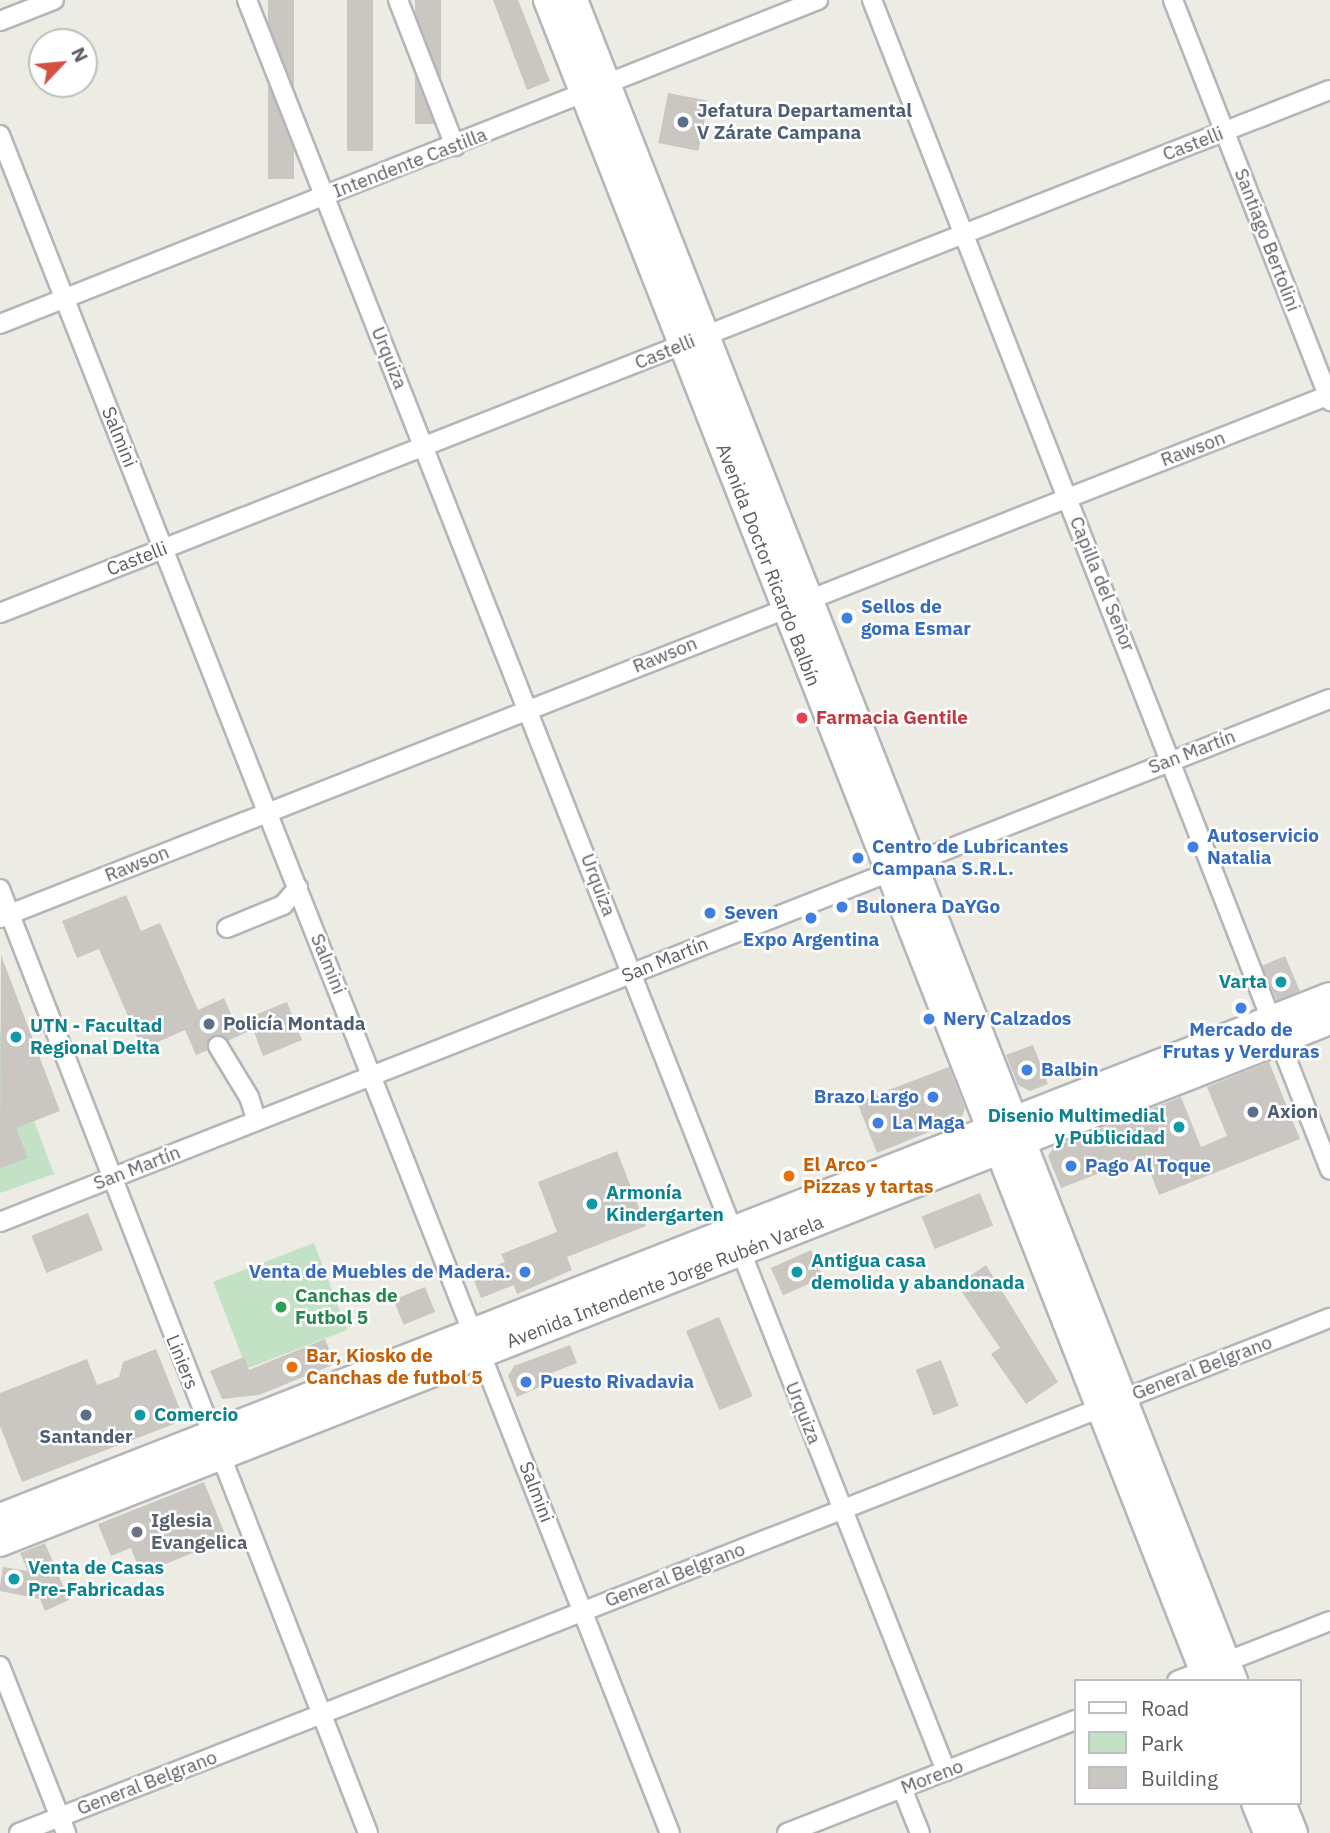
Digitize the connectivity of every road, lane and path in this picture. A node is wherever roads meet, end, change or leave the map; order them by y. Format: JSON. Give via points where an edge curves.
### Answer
{"nodes":[{"id":1,"x":54,"y":0,"type":"edge"},
{"id":2,"x":247,"y":0,"type":"edge"},
{"id":3,"x":398,"y":0,"type":"edge"},
{"id":4,"x":547,"y":0,"type":"edge"},
{"id":5,"x":574,"y":0,"type":"edge"},
{"id":6,"x":818,"y":0,"type":"edge"},
{"id":7,"x":872,"y":0,"type":"edge"},
{"id":8,"x":1173,"y":0,"type":"edge"},
{"id":9,"x":0,"y":21,"type":"edge"},
{"id":10,"x":595,"y":89,"type":"junction"},
{"id":11,"x":1330,"y":90,"type":"edge"},
{"id":12,"x":1225,"y":131,"type":"junction"},
{"id":13,"x":0,"y":135,"type":"edge"},
{"id":14,"x":455,"y":146,"type":"junction"},
{"id":15,"x":325,"y":196,"type":"junction"},
{"id":16,"x":964,"y":234,"type":"junction"},
{"id":17,"x":65,"y":298,"type":"junction"},
{"id":18,"x":0,"y":324,"type":"edge"},
{"id":19,"x":707,"y":335,"type":"junction"},
{"id":20,"x":682,"y":345,"type":"junction"},
{"id":21,"x":1329,"y":397,"type":"edge"},
{"id":22,"x":425,"y":446,"type":"junction"},
{"id":23,"x":1067,"y":498,"type":"junction"},
{"id":24,"x":163,"y":549,"type":"junction"},
{"id":25,"x":812,"y":598,"type":"junction"},
{"id":26,"x":785,"y":608,"type":"junction"},
{"id":27,"x":0,"y":612,"type":"edge"},
{"id":28,"x":1330,"y":699,"type":"edge"},
{"id":29,"x":528,"y":709,"type":"junction"},
{"id":30,"x":1171,"y":760,"type":"junction"},
{"id":31,"x":267,"y":812,"type":"junction"},
{"id":32,"x":900,"y":868,"type":"junction"},
{"id":33,"x":298,"y":888,"type":"junction"},
{"id":34,"x":0,"y":889,"type":"edge"},
{"id":35,"x":5,"y":916,"type":"edge"},
{"id":36,"x":227,"y":928,"type":"dead end"},
{"id":37,"x":632,"y":974,"type":"junction"},
{"id":38,"x":1330,"y":996,"type":"edge"},
{"id":39,"x":1330,"y":1021,"type":"edge"},
{"id":40,"x":1275,"y":1030,"type":"junction"},
{"id":41,"x":218,"y":1046,"type":"dead end"},
{"id":42,"x":372,"y":1076,"type":"junction"},
{"id":43,"x":257,"y":1121,"type":"junction"},
{"id":44,"x":1005,"y":1136,"type":"junction"},
{"id":45,"x":1330,"y":1170,"type":"edge"},
{"id":46,"x":109,"y":1178,"type":"junction"},
{"id":47,"x":0,"y":1222,"type":"edge"},
{"id":48,"x":735,"y":1242,"type":"junction"},
{"id":49,"x":1330,"y":1318,"type":"edge"},
{"id":50,"x":477,"y":1343,"type":"junction"},
{"id":51,"x":1111,"y":1404,"type":"junction"},
{"id":52,"x":215,"y":1446,"type":"junction"},
{"id":53,"x":842,"y":1510,"type":"junction"},
{"id":54,"x":0,"y":1517,"type":"edge"},
{"id":55,"x":0,"y":1543,"type":"edge"},
{"id":56,"x":583,"y":1612,"type":"junction"},
{"id":57,"x":1330,"y":1621,"type":"edge"},
{"id":58,"x":0,"y":1666,"type":"edge"},
{"id":59,"x":1218,"y":1673,"type":"edge"},
{"id":60,"x":1187,"y":1679,"type":"edge"},
{"id":61,"x":321,"y":1714,"type":"junction"},
{"id":62,"x":1074,"y":1721,"type":"edge"},
{"id":63,"x":946,"y":1771,"type":"junction"},
{"id":64,"x":902,"y":1788,"type":"junction"},
{"id":65,"x":1256,"y":1805,"type":"edge"},
{"id":66,"x":1283,"y":1805,"type":"edge"},
{"id":67,"x":63,"y":1825,"type":"edge"},
{"id":68,"x":19,"y":1833,"type":"edge"},
{"id":69,"x":368,"y":1833,"type":"edge"},
{"id":70,"x":670,"y":1833,"type":"edge"},
{"id":71,"x":787,"y":1833,"type":"edge"},
{"id":72,"x":920,"y":1833,"type":"edge"},
{"id":73,"x":1267,"y":1833,"type":"edge"},
{"id":74,"x":1294,"y":1833,"type":"edge"}],
"edges":[{"from":1,"to":9,"type":"street"},
{"from":2,"to":15,"type":"street","name":"Urquiza"},
{"from":3,"to":14,"type":"street"},
{"from":4,"to":10,"type":"main road","name":"Avenida Doctor Ricardo Balbín"},
{"from":5,"to":10,"type":"main road","name":"Avenida Doctor Ricardo Balbín"},
{"from":6,"to":10,"type":"street","name":"Intendente Castilla"},
{"from":7,"to":16,"type":"street","name":"Capilla del Señor"},
{"from":8,"to":12,"type":"street","name":"Santiago Bertolini"},
{"from":10,"to":14,"type":"street","name":"Intendente Castilla"},
{"from":10,"to":19,"type":"main road","name":"Avenida Doctor Ricardo Balbín"},
{"from":10,"to":20,"type":"main road","name":"Avenida Doctor Ricardo Balbín"},
{"from":11,"to":12,"type":"street","name":"Castelli"},
{"from":12,"to":16,"type":"street","name":"Castelli"},
{"from":12,"to":21,"type":"street","name":"Santiago Bertolini"},
{"from":13,"to":17,"type":"street","name":"Salmini"},
{"from":14,"to":15,"type":"street","name":"Intendente Castilla"},
{"from":15,"to":17,"type":"street","name":"Intendente Castilla"},
{"from":15,"to":22,"type":"street","name":"Urquiza"},
{"from":16,"to":19,"type":"street","name":"Castelli"},
{"from":16,"to":23,"type":"street","name":"Capilla del Señor"},
{"from":17,"to":18,"type":"street","name":"Intendente Castilla"},
{"from":17,"to":24,"type":"street","name":"Salmini"},
{"from":19,"to":20,"type":"street","name":"Castelli"},
{"from":19,"to":25,"type":"main road","name":"Avenida Doctor Ricardo Balbín"},
{"from":20,"to":22,"type":"street","name":"Castelli"},
{"from":20,"to":26,"type":"main road","name":"Avenida Doctor Ricardo Balbín"},
{"from":21,"to":23,"type":"street","name":"Rawson"},
{"from":22,"to":24,"type":"street","name":"Castelli"},
{"from":22,"to":29,"type":"street","name":"Urquiza"},
{"from":23,"to":25,"type":"street","name":"Rawson"},
{"from":23,"to":30,"type":"street","name":"Capilla del Señor"},
{"from":24,"to":27,"type":"street","name":"Castelli"},
{"from":24,"to":31,"type":"street","name":"Salmini"},
{"from":25,"to":26,"type":"street","name":"Rawson"},
{"from":25,"to":32,"type":"main road","name":"Avenida Doctor Ricardo Balbín"},
{"from":26,"to":29,"type":"street","name":"Rawson"},
{"from":26,"to":32,"type":"main road","name":"Avenida Doctor Ricardo Balbín"},
{"from":28,"to":30,"type":"street","name":"San Martín"},
{"from":29,"to":31,"type":"street","name":"Rawson"},
{"from":29,"to":37,"type":"street","name":"Urquiza"},
{"from":30,"to":32,"type":"street","name":"San Martín"},
{"from":30,"to":40,"type":"street","name":"Capilla del Señor"},
{"from":31,"to":33,"type":"street","name":"Salmini"},
{"from":31,"to":35,"type":"street","name":"Rawson"},
{"from":32,"to":37,"type":"street","name":"San Martín"},
{"from":32,"to":44,"type":"main road","name":"Avenida Doctor Ricardo Balbín"},
{"from":33,"to":36,"type":"street","via":[[283,905]]},
{"from":33,"to":42,"type":"street","name":"Salmini"},
{"from":34,"to":35,"type":"street","name":"Liniers"},
{"from":35,"to":46,"type":"street","name":"Liniers"},
{"from":37,"to":42,"type":"street","name":"San Martín"},
{"from":37,"to":48,"type":"street","name":"Urquiza"},
{"from":38,"to":40,"type":"main road","name":"Avenida Intendente Jorge Rubén Varela"},
{"from":39,"to":40,"type":"main road","name":"Avenida Intendente Jorge Rubén Varela"},
{"from":40,"to":44,"type":"main road","name":"Avenida Intendente Jorge Rubén Varela"},
{"from":40,"to":45,"type":"street","name":"Capilla del Señor"},
{"from":41,"to":43,"type":"street","via":[[249,1097]]},
{"from":42,"to":43,"type":"street","name":"San Martín"},
{"from":42,"to":50,"type":"street","name":"Salmini"},
{"from":43,"to":46,"type":"street","name":"San Martín"},
{"from":44,"to":48,"type":"main road","name":"Avenida Intendente Jorge Rubén Varela"},
{"from":44,"to":51,"type":"main road","name":"Avenida Doctor Ricardo Balbín"},
{"from":46,"to":47,"type":"street","name":"San Martín"},
{"from":46,"to":52,"type":"street","name":"Liniers"},
{"from":48,"to":50,"type":"main road","name":"Avenida Intendente Jorge Rubén Varela"},
{"from":48,"to":53,"type":"street","name":"Urquiza"},
{"from":49,"to":51,"type":"street","name":"General Belgrano"},
{"from":50,"to":52,"type":"main road","name":"Avenida Intendente Jorge Rubén Varela"},
{"from":50,"to":56,"type":"street","name":"Salmini"},
{"from":51,"to":53,"type":"street","name":"General Belgrano"},
{"from":51,"to":59,"type":"main road","name":"Avenida Doctor Ricardo Balbín"},
{"from":52,"to":54,"type":"main road","name":"Avenida Intendente Jorge Rubén Varela"},
{"from":52,"to":55,"type":"main road","name":"Avenida Intendente Jorge Rubén Varela"},
{"from":52,"to":61,"type":"street","name":"Liniers"},
{"from":53,"to":56,"type":"street","name":"General Belgrano"},
{"from":53,"to":63,"type":"street","name":"Urquiza"},
{"from":56,"to":61,"type":"street","name":"General Belgrano"},
{"from":56,"to":70,"type":"street","name":"Salmini"},
{"from":57,"to":59,"type":"street"},
{"from":58,"to":67,"type":"street"},
{"from":59,"to":60,"type":"street"},
{"from":61,"to":67,"type":"street","name":"General Belgrano"},
{"from":61,"to":69,"type":"street","name":"Liniers"},
{"from":62,"to":63,"type":"street","name":"Moreno"},
{"from":63,"to":64,"type":"street","name":"Moreno"},
{"from":64,"to":71,"type":"street","name":"Moreno"},
{"from":64,"to":72,"type":"street"},
{"from":65,"to":73,"type":"main road"},
{"from":66,"to":74,"type":"main road"},
{"from":67,"to":68,"type":"street","name":"General Belgrano"}]}
